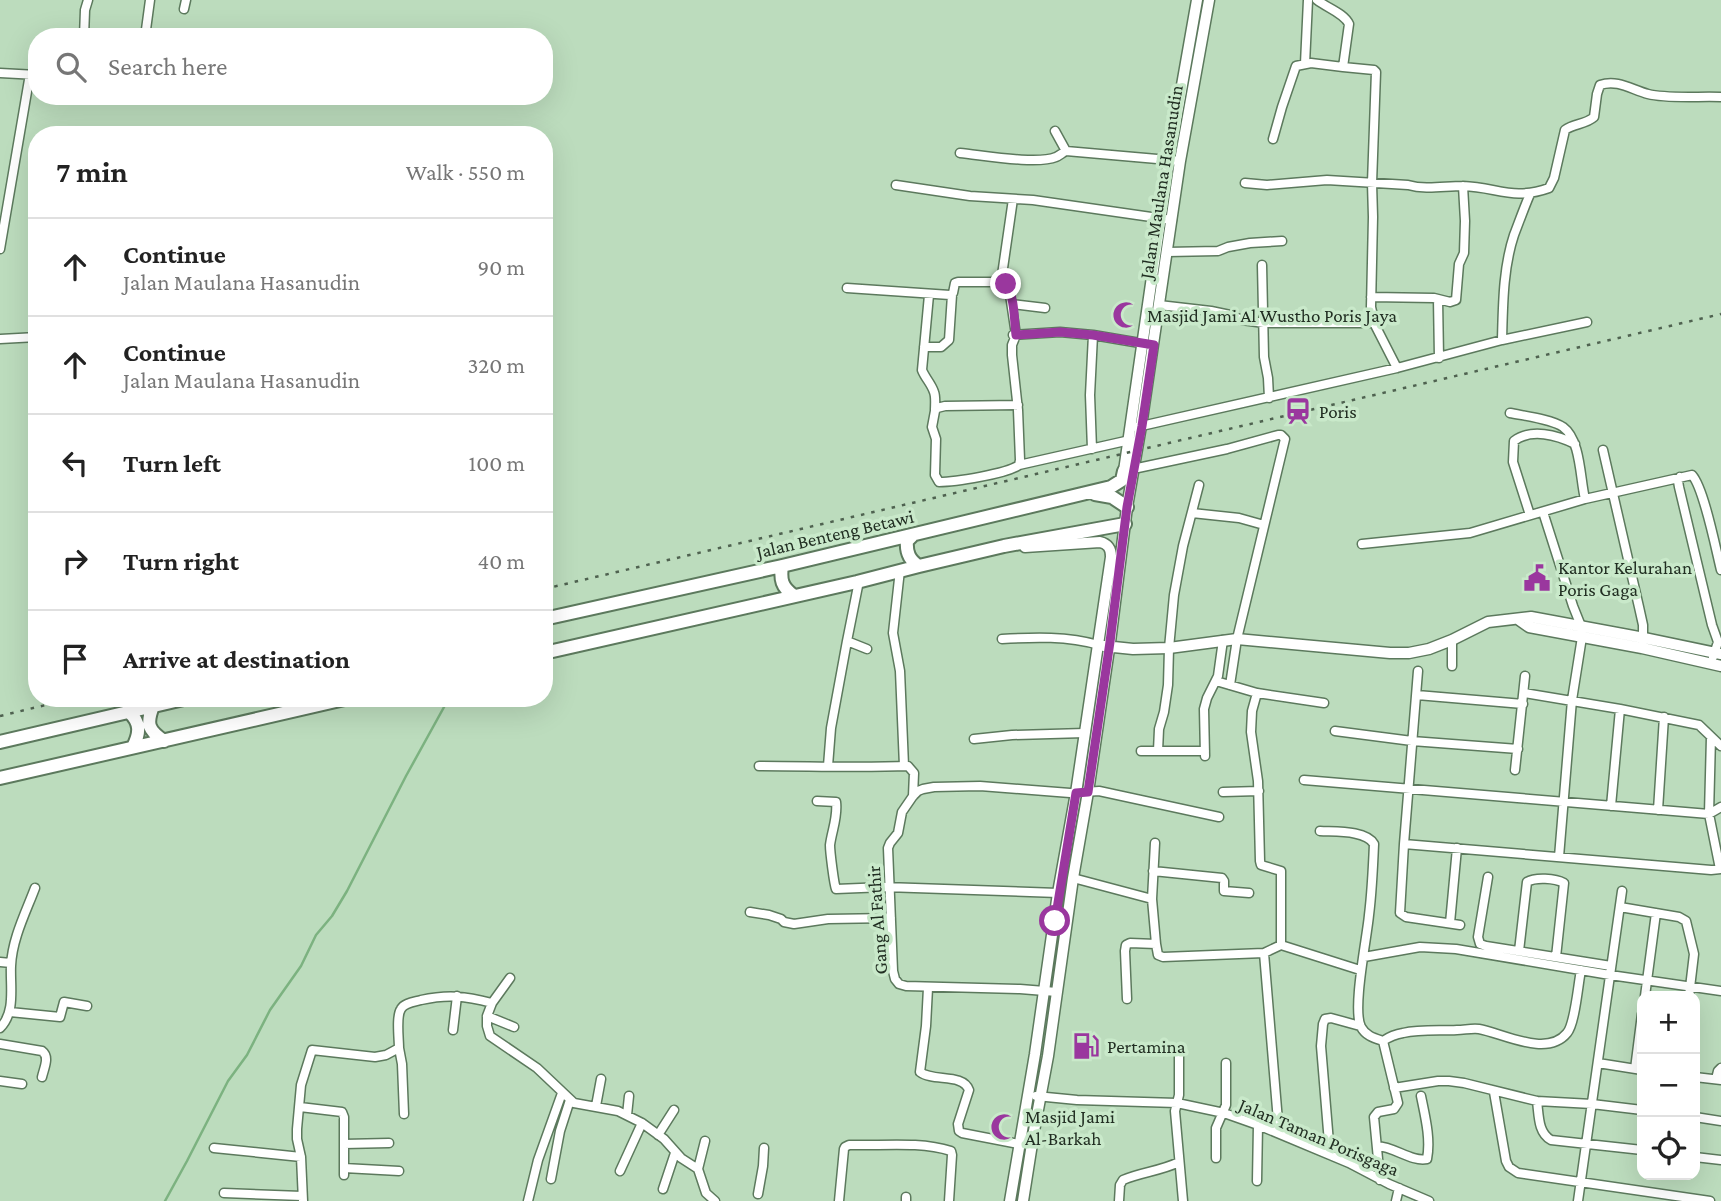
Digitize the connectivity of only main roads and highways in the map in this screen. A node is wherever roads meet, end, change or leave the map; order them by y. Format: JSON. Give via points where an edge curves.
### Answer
{"nodes":[{"id":1,"x":1129,"y":470,"type":"road end"},
{"id":2,"x":1087,"y":493,"type":"junction"},
{"id":3,"x":1127,"y":507,"type":"road end"},
{"id":4,"x":1125,"y":524,"type":"road end"},
{"id":5,"x":912,"y":536,"type":"junction"},
{"id":6,"x":782,"y":566,"type":"junction"},
{"id":7,"x":919,"y":566,"type":"junction"},
{"id":8,"x":793,"y":595,"type":"junction"},
{"id":9,"x":553,"y":617,"type":"edge"},
{"id":10,"x":553,"y":651,"type":"edge"},
{"id":11,"x":160,"y":707,"type":"edge"},
{"id":12,"x":308,"y":707,"type":"edge"},
{"id":13,"x":151,"y":710,"type":"junction"},
{"id":14,"x":132,"y":715,"type":"junction"},
{"id":15,"x":161,"y":739,"type":"junction"},
{"id":16,"x":0,"y":742,"type":"edge"},
{"id":17,"x":135,"y":744,"type":"junction"},
{"id":18,"x":0,"y":778,"type":"edge"}],
"edges":[{"from":1,"to":2,"type":"main road","name":"Jalan Benteng Betawi","via":[[1119,484]]},
{"from":2,"to":3,"type":"main road","via":[[1112,497]]},
{"from":2,"to":5,"type":"main road","name":"Jalan Benteng Betawi"},
{"from":4,"to":7,"type":"main road"},
{"from":5,"to":6,"type":"main road","name":"Jalan Benteng Betawi"},
{"from":5,"to":7,"type":"main road","via":[[907,541],[908,556]]},
{"from":6,"to":8,"type":"main road","via":[[782,584]]},
{"from":6,"to":9,"type":"main road","name":"Jalan Benteng Betawi"},
{"from":7,"to":8,"type":"main road"},
{"from":8,"to":10,"type":"main road"},
{"from":11,"to":13,"type":"main road"},
{"from":12,"to":15,"type":"main road"},
{"from":13,"to":14,"type":"main road"},
{"from":13,"to":15,"type":"main road","via":[[150,728]]},
{"from":14,"to":16,"type":"main road"},
{"from":14,"to":17,"type":"main road","via":[[139,727]]},
{"from":15,"to":17,"type":"main road"},
{"from":17,"to":18,"type":"main road"}]}
